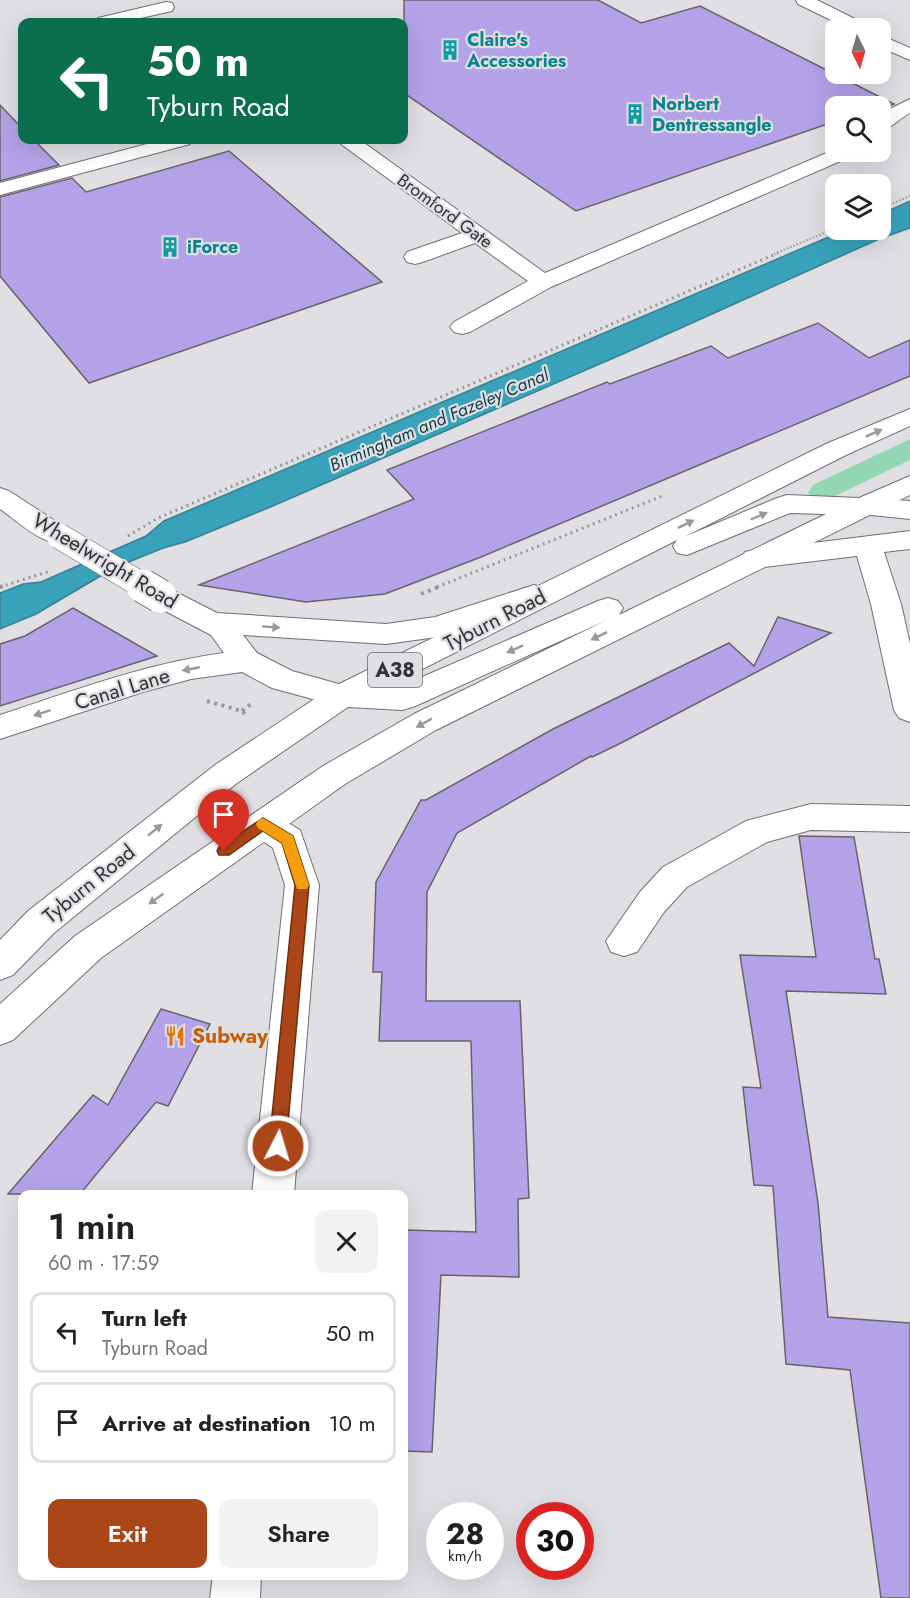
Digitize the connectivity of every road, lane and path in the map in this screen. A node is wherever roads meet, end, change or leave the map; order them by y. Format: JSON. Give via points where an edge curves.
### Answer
{"nodes":[{"id":1,"x":804,"y":0,"type":"edge"},
{"id":2,"x":162,"y":3,"type":"edge"},
{"id":3,"x":181,"y":17,"type":"dead end"},
{"id":4,"x":116,"y":18,"type":"edge"},
{"id":5,"x":839,"y":18,"type":"edge"},
{"id":6,"x":891,"y":46,"type":"edge"},
{"id":7,"x":910,"y":55,"type":"edge"},
{"id":8,"x":910,"y":105,"type":"edge"},
{"id":9,"x":891,"y":116,"type":"edge"},
{"id":10,"x":168,"y":144,"type":"edge"},
{"id":11,"x":353,"y":144,"type":"edge"},
{"id":12,"x":825,"y":161,"type":"edge"},
{"id":13,"x":0,"y":189,"type":"edge"},
{"id":14,"x":910,"y":196,"type":"edge"},
{"id":15,"x":891,"y":204,"type":"edge"},
{"id":16,"x":825,"y":233,"type":"edge"},
{"id":17,"x":477,"y":234,"type":"junction"},
{"id":18,"x":415,"y":257,"type":"dead end"},
{"id":19,"x":543,"y":282,"type":"junction"},
{"id":20,"x":462,"y":327,"type":"dead end"},
{"id":21,"x":910,"y":417,"type":"edge"},
{"id":22,"x":910,"y":484,"type":"edge"},
{"id":23,"x":667,"y":494,"type":"dead end"},
{"id":24,"x":0,"y":496,"type":"edge"},
{"id":25,"x":862,"y":507,"type":"junction"},
{"id":26,"x":910,"y":510,"type":"edge"},
{"id":27,"x":127,"y":537,"type":"dead end"},
{"id":28,"x":910,"y":540,"type":"edge"},
{"id":29,"x":867,"y":544,"type":"junction"},
{"id":30,"x":755,"y":559,"type":"junction"},
{"id":31,"x":50,"y":571,"type":"dead end"},
{"id":32,"x":708,"y":583,"type":"junction"},
{"id":33,"x":565,"y":584,"type":"junction"},
{"id":34,"x":0,"y":587,"type":"edge"},
{"id":35,"x":413,"y":597,"type":"dead end"},
{"id":36,"x":212,"y":623,"type":"junction"},
{"id":37,"x":246,"y":661,"type":"junction"},
{"id":38,"x":283,"y":680,"type":"junction"},
{"id":39,"x":342,"y":696,"type":"junction"},
{"id":40,"x":910,"y":710,"type":"edge"},
{"id":41,"x":242,"y":711,"type":"dead end"},
{"id":42,"x":0,"y":727,"type":"edge"},
{"id":43,"x":910,"y":819,"type":"edge"},
{"id":44,"x":263,"y":824,"type":"junction"},
{"id":45,"x":624,"y":941,"type":"dead end"},
{"id":46,"x":0,"y":964,"type":"edge"},
{"id":47,"x":0,"y":1028,"type":"edge"},
{"id":48,"x":273,"y":1190,"type":"edge"},
{"id":49,"x":237,"y":1580,"type":"edge"},
{"id":50,"x":235,"y":1598,"type":"edge"}],
"edges":[{"from":1,"to":5,"type":"main road"},
{"from":2,"to":3,"type":"main road"},
{"from":2,"to":4,"type":"main road"},
{"from":6,"to":7,"type":"main road"},
{"from":8,"to":9,"type":"main road"},
{"from":10,"to":13,"type":"main road"},
{"from":11,"to":17,"type":"main road","name":"Bromford Gate"},
{"from":12,"to":19,"type":"main road"},
{"from":14,"to":15,"type":"path"},
{"from":16,"to":27,"type":"path","via":[[158,518]]},
{"from":17,"to":18,"type":"main road"},
{"from":17,"to":19,"type":"main road","name":"Bromford Gate"},
{"from":19,"to":20,"type":"main road"},
{"from":33,"to":21,"type":"main road","name":"Tyburn Road","number":"A38","one_way":true,"via":[[837,449]]},
{"from":22,"to":25,"type":"main road"},
{"from":23,"to":35,"type":"path"},
{"from":24,"to":36,"type":"main road","name":"Wheelwright Road","bridge":true,"via":[[59,536]]},
{"from":25,"to":26,"type":"main road"},
{"from":25,"to":30,"type":"main road"},
{"from":33,"to":25,"type":"main road","one_way":true,"via":[[659,558],[787,504]]},
{"from":28,"to":29,"type":"main road"},
{"from":29,"to":30,"type":"main road"},
{"from":29,"to":40,"type":"main road","via":[[886,604]]},
{"from":30,"to":32,"type":"main road"},
{"from":31,"to":34,"type":"path"},
{"from":32,"to":39,"type":"main road","name":"Wheelwright Road","one_way":true,"via":[[629,599],[402,699]]},
{"from":32,"to":44,"type":"main road","one_way":true,"via":[[425,722],[334,775]]},
{"from":36,"to":33,"type":"main road","name":"Wheelwright Road","one_way":true,"via":[[386,634],[437,627]]},
{"from":33,"to":39,"type":"main road","name":"Tyburn Road","number":"A38"},
{"from":36,"to":37,"type":"main road","name":"Wheelwright Road","via":[[221,628]]},
{"from":37,"to":38,"type":"main road","name":"Wheelwright Road"},
{"from":37,"to":42,"type":"main road","name":"Canal Lane","one_way":true,"via":[[191,668],[138,682]]},
{"from":38,"to":39,"type":"main road","name":"Wheelwright Road"},
{"from":38,"to":41,"type":"path"},
{"from":46,"to":39,"type":"main road","name":"Tyburn Road","number":"A38","one_way":true,"via":[[41,922],[226,774]]},
{"from":43,"to":45,"type":"main road","via":[[811,817],[758,831],[675,877]]},
{"from":44,"to":47,"type":"main road","one_way":true,"via":[[88,947]]},
{"from":44,"to":48,"type":"main road","via":[[288,840],[302,885]]},
{"from":49,"to":50,"type":"main road"}]}
